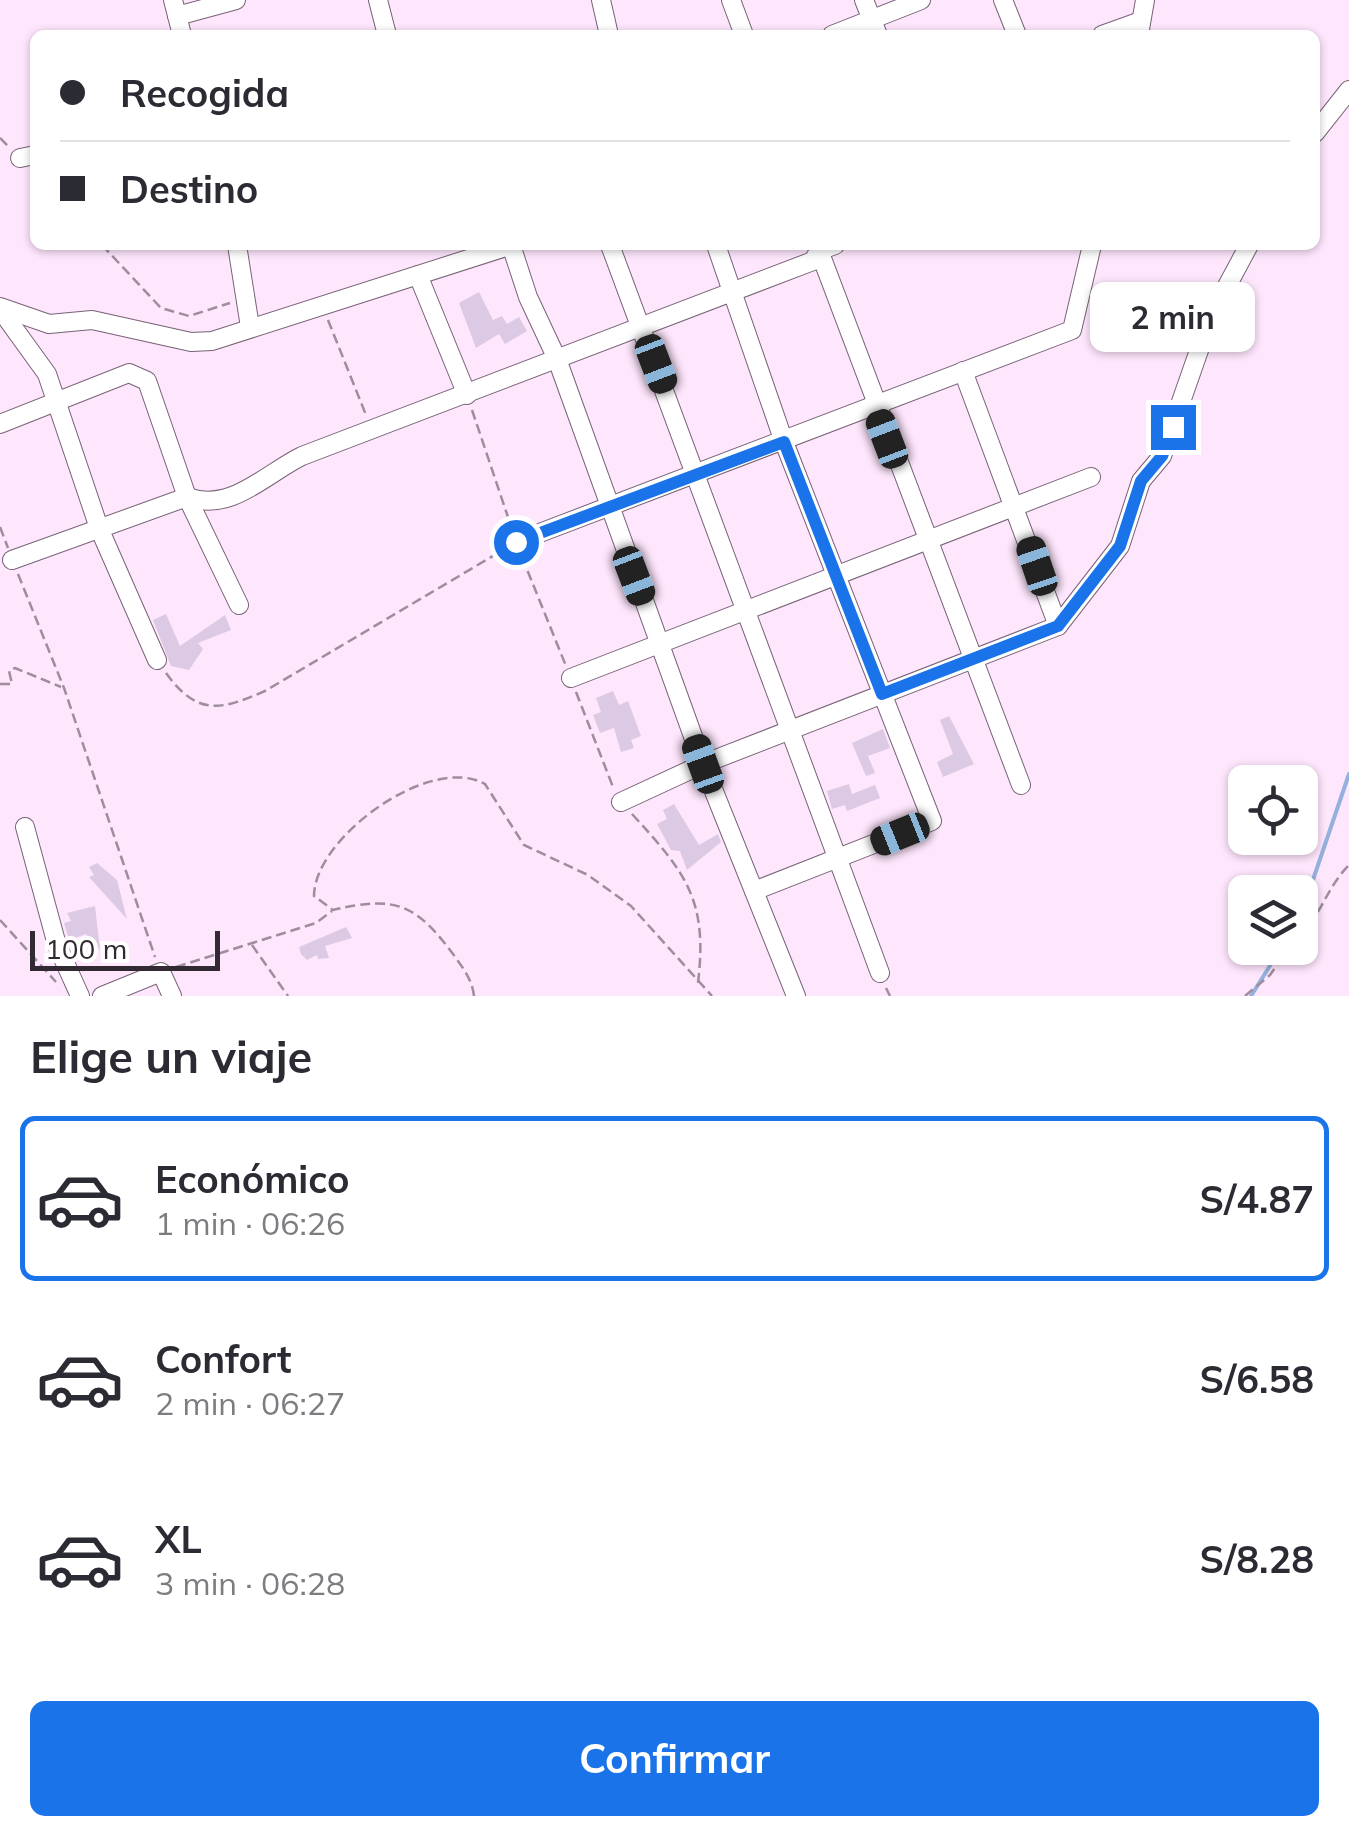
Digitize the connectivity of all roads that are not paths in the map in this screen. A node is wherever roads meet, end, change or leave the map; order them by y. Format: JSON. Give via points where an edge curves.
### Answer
{"nodes":[{"id":1,"x":236,"y":0,"type":"edge"},
{"id":2,"x":378,"y":0,"type":"edge"},
{"id":3,"x":731,"y":0,"type":"edge"},
{"id":4,"x":864,"y":0,"type":"edge"},
{"id":5,"x":921,"y":0,"type":"edge"},
{"id":6,"x":1004,"y":0,"type":"edge"},
{"id":7,"x":1144,"y":0,"type":"edge"},
{"id":8,"x":607,"y":1,"type":"edge"},
{"id":9,"x":175,"y":8,"type":"edge"},
{"id":10,"x":875,"y":27,"type":"edge"},
{"id":11,"x":1140,"y":28,"type":"edge"},
{"id":12,"x":386,"y":30,"type":"edge"},
{"id":13,"x":610,"y":30,"type":"edge"},
{"id":14,"x":742,"y":30,"type":"edge"},
{"id":15,"x":1014,"y":30,"type":"edge"},
{"id":16,"x":1349,"y":90,"type":"edge"},
{"id":17,"x":1320,"y":127,"type":"edge"},
{"id":18,"x":238,"y":250,"type":"edge"},
{"id":19,"x":444,"y":250,"type":"edge"},
{"id":20,"x":495,"y":250,"type":"edge"},
{"id":21,"x":513,"y":250,"type":"edge"},
{"id":22,"x":612,"y":250,"type":"edge"},
{"id":23,"x":718,"y":250,"type":"edge"},
{"id":24,"x":822,"y":250,"type":"edge"},
{"id":25,"x":825,"y":250,"type":"edge"},
{"id":26,"x":1091,"y":250,"type":"edge"},
{"id":27,"x":1246,"y":250,"type":"edge"},
{"id":28,"x":448,"y":265,"type":"junction"},
{"id":29,"x":418,"y":275,"type":"junction"},
{"id":30,"x":734,"y":292,"type":"junction"},
{"id":31,"x":0,"y":308,"type":"edge"},
{"id":32,"x":250,"y":328,"type":"junction"},
{"id":33,"x":642,"y":328,"type":"junction"},
{"id":34,"x":557,"y":358,"type":"junction"},
{"id":35,"x":963,"y":371,"type":"junction"},
{"id":36,"x":467,"y":395,"type":"junction"},
{"id":37,"x":56,"y":404,"type":"junction"},
{"id":38,"x":874,"y":405,"type":"junction"},
{"id":39,"x":0,"y":424,"type":"edge"},
{"id":40,"x":784,"y":442,"type":"junction"},
{"id":41,"x":696,"y":471,"type":"junction"},
{"id":42,"x":1091,"y":477,"type":"dead end"},
{"id":43,"x":187,"y":498,"type":"junction"},
{"id":44,"x":1016,"y":506,"type":"junction"},
{"id":45,"x":608,"y":507,"type":"junction"},
{"id":46,"x":100,"y":528,"type":"junction"},
{"id":47,"x":516,"y":542,"type":"road end"},
{"id":48,"x":926,"y":542,"type":"junction"},
{"id":49,"x":12,"y":560,"type":"road end"},
{"id":50,"x":836,"y":576,"type":"junction"},
{"id":51,"x":239,"y":606,"type":"dead end"},
{"id":52,"x":744,"y":613,"type":"junction"},
{"id":53,"x":1058,"y":626,"type":"junction"},
{"id":54,"x":660,"y":644,"type":"junction"},
{"id":55,"x":157,"y":660,"type":"road end"},
{"id":56,"x":971,"y":661,"type":"junction"},
{"id":57,"x":571,"y":678,"type":"road end"},
{"id":58,"x":882,"y":694,"type":"junction"},
{"id":59,"x":787,"y":731,"type":"junction"},
{"id":60,"x":703,"y":764,"type":"junction"},
{"id":61,"x":1021,"y":785,"type":"dead end"},
{"id":62,"x":621,"y":802,"type":"road end"},
{"id":63,"x":25,"y":827,"type":"dead end"},
{"id":64,"x":835,"y":859,"type":"junction"},
{"id":65,"x":754,"y":891,"type":"junction"},
{"id":66,"x":880,"y":973,"type":"dead end"},
{"id":67,"x":80,"y":996,"type":"edge"},
{"id":68,"x":102,"y":996,"type":"edge"},
{"id":69,"x":172,"y":996,"type":"edge"},
{"id":70,"x":796,"y":996,"type":"edge"}],
"edges":[{"from":1,"to":9,"type":"street"},
{"from":2,"to":12,"type":"street"},
{"from":3,"to":14,"type":"street"},
{"from":4,"to":10,"type":"street"},
{"from":5,"to":10,"type":"street"},
{"from":6,"to":15,"type":"street"},
{"from":7,"to":11,"type":"street"},
{"from":8,"to":13,"type":"street"},
{"from":16,"to":17,"type":"street"},
{"from":18,"to":32,"type":"street"},
{"from":19,"to":28,"type":"street"},
{"from":20,"to":28,"type":"street"},
{"from":21,"to":34,"type":"street"},
{"from":22,"to":33,"type":"street"},
{"from":23,"to":30,"type":"street"},
{"from":24,"to":30,"type":"street","via":[[813,261]]},
{"from":25,"to":38,"type":"street"},
{"from":26,"to":35,"type":"street","via":[[1072,330]]},
{"from":27,"to":53,"type":"street","via":[[1211,316],[1162,456],[1141,481],[1120,546]]},
{"from":28,"to":29,"type":"street"},
{"from":29,"to":32,"type":"street"},
{"from":29,"to":36,"type":"street"},
{"from":30,"to":33,"type":"street"},
{"from":30,"to":40,"type":"street"},
{"from":31,"to":32,"type":"street","via":[[49,324],[92,320],[191,342]]},
{"from":31,"to":37,"type":"street","via":[[47,374]]},
{"from":33,"to":34,"type":"street"},
{"from":33,"to":41,"type":"street"},
{"from":34,"to":36,"type":"street"},
{"from":34,"to":45,"type":"street"},
{"from":35,"to":38,"type":"street"},
{"from":35,"to":44,"type":"street"},
{"from":36,"to":43,"type":"street","via":[[274,470],[242,496]]},
{"from":37,"to":39,"type":"street"},
{"from":37,"to":43,"type":"street","via":[[128,373],[147,381]]},
{"from":37,"to":46,"type":"street"},
{"from":38,"to":40,"type":"street"},
{"from":38,"to":48,"type":"street"},
{"from":40,"to":41,"type":"street"},
{"from":40,"to":50,"type":"street"},
{"from":41,"to":45,"type":"street"},
{"from":41,"to":52,"type":"street"},
{"from":42,"to":44,"type":"street"},
{"from":43,"to":46,"type":"street"},
{"from":43,"to":51,"type":"street"},
{"from":44,"to":48,"type":"street"},
{"from":44,"to":53,"type":"street"},
{"from":45,"to":47,"type":"street"},
{"from":45,"to":54,"type":"street"},
{"from":46,"to":49,"type":"street"},
{"from":46,"to":55,"type":"street"},
{"from":48,"to":50,"type":"street"},
{"from":48,"to":56,"type":"street"},
{"from":50,"to":52,"type":"street"},
{"from":50,"to":58,"type":"street"},
{"from":52,"to":54,"type":"street"},
{"from":52,"to":59,"type":"street"},
{"from":53,"to":56,"type":"street"},
{"from":54,"to":57,"type":"street"},
{"from":54,"to":60,"type":"street"},
{"from":56,"to":58,"type":"street"},
{"from":56,"to":61,"type":"street"},
{"from":58,"to":59,"type":"street"},
{"from":58,"to":64,"type":"street","via":[[932,821]]},
{"from":59,"to":60,"type":"street"},
{"from":59,"to":64,"type":"street"},
{"from":60,"to":62,"type":"street"},
{"from":60,"to":65,"type":"street"},
{"from":63,"to":67,"type":"street","via":[[57,946]]},
{"from":64,"to":65,"type":"street"},
{"from":64,"to":66,"type":"street"},
{"from":65,"to":70,"type":"street"},
{"from":68,"to":69,"type":"street","via":[[161,972]]}]}
